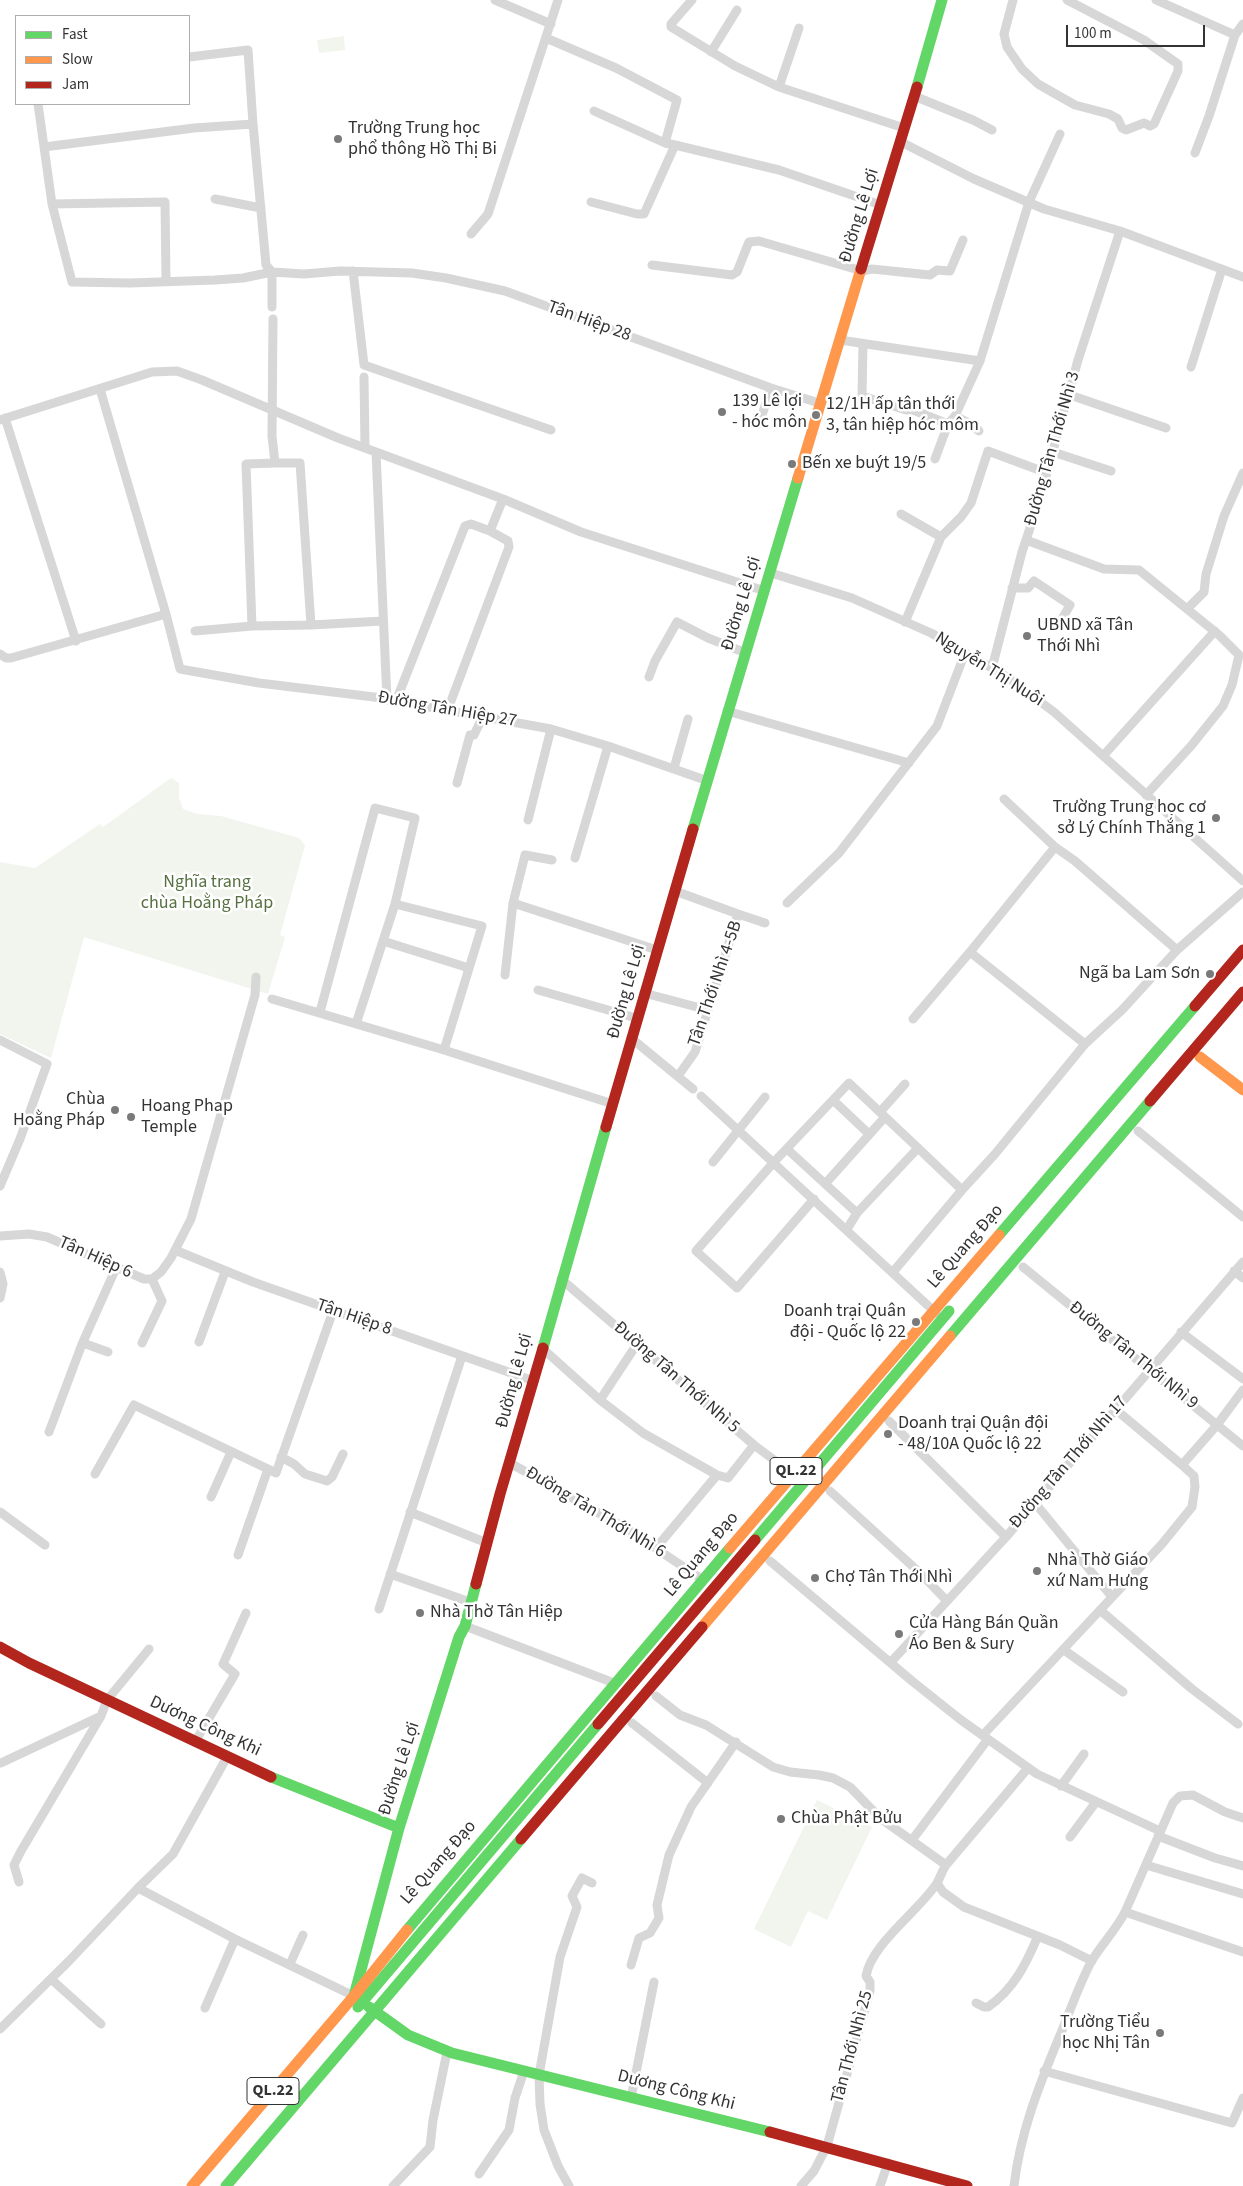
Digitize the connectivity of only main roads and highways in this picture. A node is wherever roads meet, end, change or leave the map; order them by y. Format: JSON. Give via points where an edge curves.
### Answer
{"nodes":[{"id":1,"x":942,"y":0,"type":"edge"},
{"id":2,"x":1243,"y":950,"type":"edge"},
{"id":3,"x":1243,"y":964,"type":"edge"},
{"id":4,"x":1243,"y":992,"type":"edge"},
{"id":5,"x":1243,"y":1007,"type":"edge"},
{"id":6,"x":1200,"y":1057,"type":"junction"},
{"id":7,"x":1243,"y":1090,"type":"edge"},
{"id":8,"x":938,"y":1315,"type":"junction"},
{"id":9,"x":0,"y":1647,"type":"edge"},
{"id":10,"x":399,"y":1828,"type":"junction"},
{"id":11,"x":358,"y":1998,"type":"junction"},
{"id":12,"x":377,"y":2015,"type":"junction"},
{"id":13,"x":231,"y":2185,"type":"edge"},
{"id":14,"x":192,"y":2186,"type":"edge"},
{"id":15,"x":206,"y":2186,"type":"edge"},
{"id":16,"x":967,"y":2186,"type":"edge"}],
"edges":[{"from":1,"to":10,"type":"main road","name":"Đường Lê Lợi","via":[[636,1018],[465,1626]]},
{"from":2,"to":8,"type":"main road","name":"Lê Quang Đạo","number":"QL.22"},
{"from":3,"to":8,"type":"main road","name":"Lê Quang Đạo","number":"QL.22"},
{"from":4,"to":12,"type":"main road","number":"QL.22"},
{"from":5,"to":6,"type":"main road","number":"QL.22"},
{"from":6,"to":7,"type":"main road"},
{"from":6,"to":12,"type":"main road","number":"QL.22","via":[[632,1724]]},
{"from":8,"to":11,"type":"main road","name":"Lê Quang Đạo","number":"QL.22"},
{"from":8,"to":11,"type":"main road","name":"Lê Quang Đạo","number":"QL.22","via":[[793,1474],[614,1683],[437,1892]]},
{"from":9,"to":10,"type":"main road","name":"Dương Công Khi","via":[[227,1757]]},
{"from":10,"to":11,"type":"main road","name":"Đường Lê Lợi"},
{"from":11,"to":12,"type":"main road","name":"Dương Công Khi"},
{"from":11,"to":14,"type":"main road","name":"Lê Quang Đạo","number":"QL.22"},
{"from":11,"to":15,"type":"main road","name":"Lê Quang Đạo","number":"QL.22"},
{"from":12,"to":13,"type":"main road","number":"QL.22"},
{"from":12,"to":16,"type":"main road","name":"Dương Công Khi","via":[[447,2052],[826,2146]]}]}
